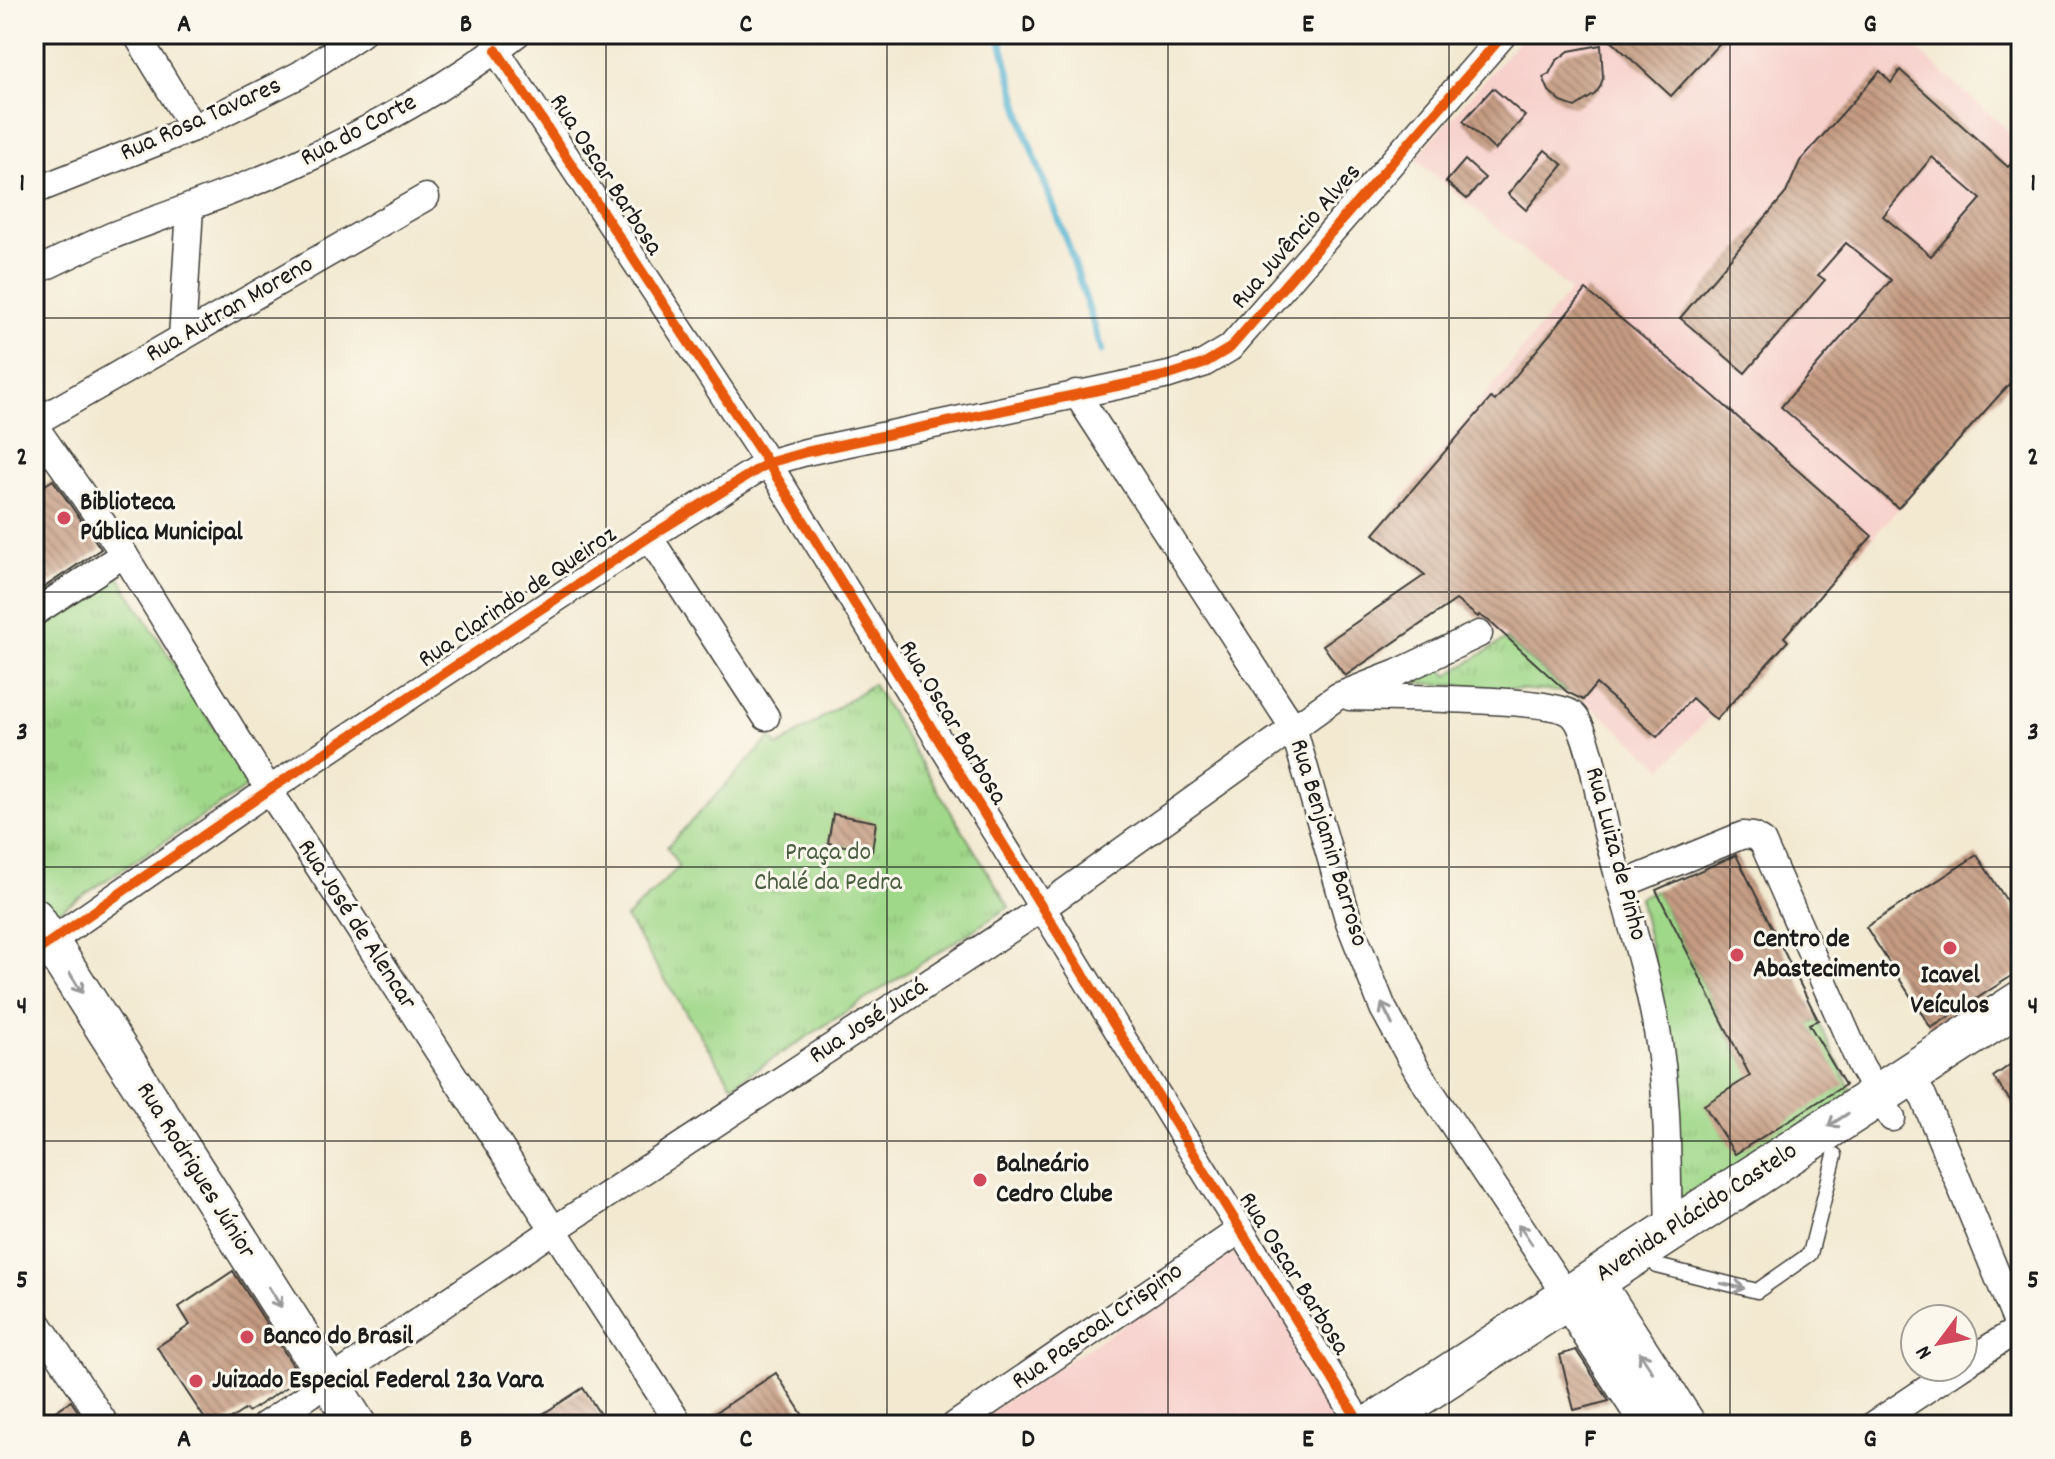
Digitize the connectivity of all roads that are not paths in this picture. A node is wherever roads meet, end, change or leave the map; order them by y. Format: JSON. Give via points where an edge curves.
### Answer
{"nodes":[{"id":1,"x":136,"y":34,"type":"edge"},
{"id":2,"x":361,"y":34,"type":"edge"},
{"id":3,"x":1504,"y":34,"type":"edge"},
{"id":4,"x":506,"y":42,"type":"edge"},
{"id":5,"x":193,"y":128,"type":"junction"},
{"id":6,"x":34,"y":191,"type":"edge"},
{"id":7,"x":426,"y":197,"type":"dead end"},
{"id":8,"x":190,"y":208,"type":"junction"},
{"id":9,"x":34,"y":272,"type":"edge"},
{"id":10,"x":182,"y":338,"type":"junction"},
{"id":11,"x":1076,"y":393,"type":"junction"},
{"id":12,"x":34,"y":424,"type":"edge"},
{"id":13,"x":768,"y":463,"type":"junction"},
{"id":14,"x":649,"y":537,"type":"junction"},
{"id":15,"x":124,"y":554,"type":"junction"},
{"id":16,"x":34,"y":613,"type":"edge"},
{"id":17,"x":1479,"y":634,"type":"dead end"},
{"id":18,"x":1338,"y":696,"type":"junction"},
{"id":19,"x":766,"y":717,"type":"dead end"},
{"id":20,"x":1293,"y":727,"type":"junction"},
{"id":21,"x":269,"y":790,"type":"junction"},
{"id":22,"x":1621,"y":885,"type":"junction"},
{"id":23,"x":1041,"y":909,"type":"junction"},
{"id":24,"x":39,"y":937,"type":"edge"},
{"id":25,"x":2021,"y":1002,"type":"edge"},
{"id":26,"x":2021,"y":1034,"type":"edge"},
{"id":27,"x":1959,"y":1057,"type":"junction"},
{"id":28,"x":1900,"y":1096,"type":"junction"},
{"id":29,"x":1835,"y":1155,"type":"junction"},
{"id":30,"x":1240,"y":1230,"type":"junction"},
{"id":31,"x":552,"y":1231,"type":"junction"},
{"id":32,"x":1663,"y":1249,"type":"junction"},
{"id":33,"x":1587,"y":1298,"type":"junction"},
{"id":34,"x":34,"y":1317,"type":"edge"},
{"id":35,"x":2020,"y":1327,"type":"edge"},
{"id":36,"x":1979,"y":1355,"type":"edge"},
{"id":37,"x":329,"y":1382,"type":"junction"},
{"id":38,"x":1936,"y":1383,"type":"edge"},
{"id":39,"x":106,"y":1425,"type":"edge"},
{"id":40,"x":265,"y":1425,"type":"edge"},
{"id":41,"x":357,"y":1425,"type":"edge"},
{"id":42,"x":680,"y":1425,"type":"edge"},
{"id":43,"x":955,"y":1425,"type":"edge"},
{"id":44,"x":1361,"y":1425,"type":"edge"},
{"id":45,"x":1373,"y":1425,"type":"edge"},
{"id":46,"x":1414,"y":1425,"type":"edge"},
{"id":47,"x":1651,"y":1425,"type":"edge"},
{"id":48,"x":1687,"y":1425,"type":"edge"},
{"id":49,"x":1873,"y":1425,"type":"edge"}],
"edges":[{"from":1,"to":5,"type":"street"},
{"from":2,"to":5,"type":"street","name":"Rua Rosa Tavares","via":[[299,75]]},
{"from":3,"to":11,"type":"street","name":"Rua Juvêncio Alves","via":[[1230,348],[1169,375]]},
{"from":4,"to":8,"type":"street","name":"Rua do Corte","via":[[361,133]]},
{"from":4,"to":13,"type":"street","name":"Rua Oscar Barbosa"},
{"from":5,"to":6,"type":"street","name":"Rua Rosa Tavares"},
{"from":7,"to":10,"type":"street","name":"Rua Autran Moreno"},
{"from":8,"to":9,"type":"street","name":"Rua do Corte"},
{"from":8,"to":10,"type":"street"},
{"from":10,"to":12,"type":"street","name":"Rua Autran Moreno"},
{"from":11,"to":13,"type":"street","name":"Rua Clarindo de Queiroz"},
{"from":11,"to":20,"type":"street","name":"Rua Benjamin Barroso"},
{"from":12,"to":15,"type":"street","name":"Rua José de Alencar"},
{"from":13,"to":14,"type":"street","name":"Rua Clarindo de Queiroz"},
{"from":13,"to":23,"type":"street","name":"Rua Oscar Barbosa"},
{"from":14,"to":19,"type":"street"},
{"from":14,"to":21,"type":"street","name":"Rua Clarindo de Queiroz"},
{"from":15,"to":16,"type":"street"},
{"from":15,"to":21,"type":"street","name":"Rua José de Alencar"},
{"from":17,"to":18,"type":"street","name":"Rua José Jucá"},
{"from":18,"to":20,"type":"street","name":"Rua José Jucá"},
{"from":18,"to":22,"type":"street","name":"Rua Luiza de Pinho","via":[[1503,702],[1572,714],[1586,742]]},
{"from":20,"to":23,"type":"street","name":"Rua José Jucá"},
{"from":33,"to":20,"type":"street","name":"Rua Benjamin Barroso","one_way":true,"via":[[1418,1072],[1383,1008],[1349,922]]},
{"from":21,"to":24,"type":"street","name":"Rua Clarindo de Queiroz"},
{"from":21,"to":31,"type":"street","name":"Rua José de Alencar"},
{"from":22,"to":28,"type":"street","via":[[1743,835],[1762,841]]},
{"from":22,"to":32,"type":"street","name":"Rua Luiza de Pinho","via":[[1639,944],[1663,1074]]},
{"from":23,"to":30,"type":"street","name":"Rua Oscar Barbosa"},
{"from":23,"to":31,"type":"street","name":"Rua José Jucá"},
{"from":24,"to":37,"type":"main road","name":"Rua Rodrigues Júnior","one_way":true},
{"from":25,"to":27,"type":"main road","name":"Avenida Plácido Castelo"},
{"from":26,"to":27,"type":"main road","name":"Avenida Plácido Castelo"},
{"from":27,"to":28,"type":"main road","name":"Avenida Plácido Castelo"},
{"from":28,"to":29,"type":"main road","name":"Avenida Plácido Castelo"},
{"from":28,"to":32,"type":"main road","name":"Avenida Plácido Castelo","one_way":true},
{"from":28,"to":35,"type":"street"},
{"from":29,"to":32,"type":"main road","name":"Avenida Plácido Castelo"},
{"from":32,"to":29,"type":"lane","one_way":true,"via":[[1757,1291],[1810,1254]]},
{"from":30,"to":43,"type":"street","name":"Rua Pascoal Crispino"},
{"from":30,"to":44,"type":"street","name":"Rua Oscar Barbosa"},
{"from":31,"to":37,"type":"street","name":"Rua José Jucá"},
{"from":31,"to":42,"type":"street","name":"Rua José de Alencar"},
{"from":32,"to":33,"type":"main road","name":"Avenida Plácido Castelo"},
{"from":33,"to":45,"type":"main road","name":"Avenida Plácido Castelo"},
{"from":33,"to":46,"type":"main road","name":"Avenida Plácido Castelo"},
{"from":33,"to":47,"type":"main road"},
{"from":48,"to":33,"type":"main road","one_way":true},
{"from":34,"to":39,"type":"street"},
{"from":35,"to":36,"type":"street"},
{"from":37,"to":40,"type":"street","name":"Rua José Jucá"},
{"from":37,"to":41,"type":"main road","name":"Rua Rodrigues Júnior"},
{"from":38,"to":49,"type":"street"}]}
